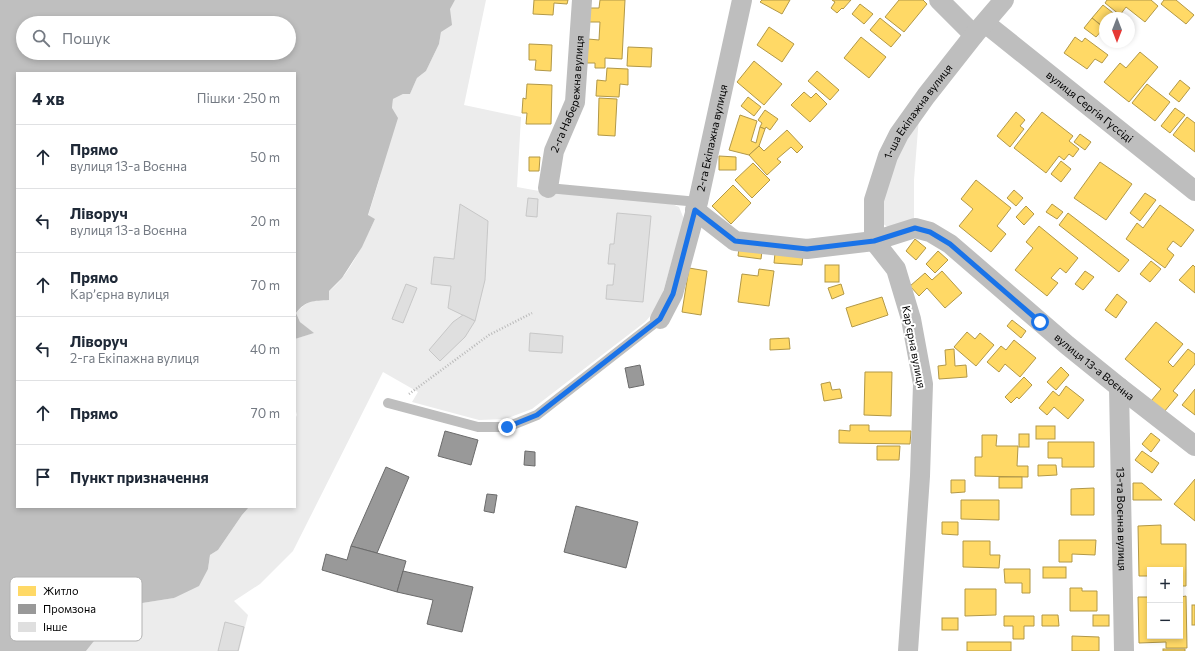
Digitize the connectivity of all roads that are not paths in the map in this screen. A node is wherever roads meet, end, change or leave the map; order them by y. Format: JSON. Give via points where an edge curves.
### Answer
{"nodes":[{"id":1,"x":582,"y":0,"type":"edge"},
{"id":2,"x":742,"y":0,"type":"edge"},
{"id":3,"x":939,"y":0,"type":"edge"},
{"id":4,"x":1004,"y":0,"type":"edge"},
{"id":5,"x":979,"y":29,"type":"junction"},
{"id":6,"x":548,"y":188,"type":"joint"},
{"id":7,"x":1195,"y":191,"type":"edge"},
{"id":8,"x":697,"y":206,"type":"junction"},
{"id":9,"x":874,"y":241,"type":"junction"},
{"id":10,"x":660,"y":319,"type":"joint"},
{"id":11,"x":1119,"y":387,"type":"junction"},
{"id":12,"x":388,"y":403,"type":"dead end"},
{"id":13,"x":1195,"y":446,"type":"edge"},
{"id":14,"x":908,"y":651,"type":"edge"},
{"id":15,"x":1124,"y":651,"type":"edge"}],
"edges":[{"from":1,"to":6,"type":"street","name":"2-га Набережна вулиця","via":[[575,102],[554,151]]},
{"from":2,"to":8,"type":"street","name":"2-га Екіпажна вулиця"},
{"from":3,"to":5,"type":"street","name":"вулиця Сергія Гуссіді"},
{"from":4,"to":5,"type":"street","name":"1-ша Екіпажна вулиця"},
{"from":5,"to":7,"type":"street","name":"вулиця Сергія Гуссіді"},
{"from":5,"to":9,"type":"street","name":"1-ша Екіпажна вулиця","via":[[926,96],[899,134],[888,156],[874,200]]},
{"from":6,"to":8,"type":"lane"},
{"from":8,"to":9,"type":"street","via":[[735,241],[807,249]]},
{"from":8,"to":10,"type":"street","name":"2-га Екіпажна вулиця","via":[[673,294]]},
{"from":9,"to":11,"type":"street","name":"вулиця 13-а Воєнна","via":[[915,228],[930,232],[950,244]]},
{"from":9,"to":14,"type":"street","name":"Карʼєрна вулиця","via":[[896,269],[911,319],[923,384],[920,476]]},
{"from":10,"to":12,"type":"lane","via":[[537,415],[507,427],[478,427]]},
{"from":11,"to":13,"type":"street","name":"вулиця 13-а Воєнна"},
{"from":11,"to":15,"type":"street","name":"13-та Воєнна вулиця"}]}
